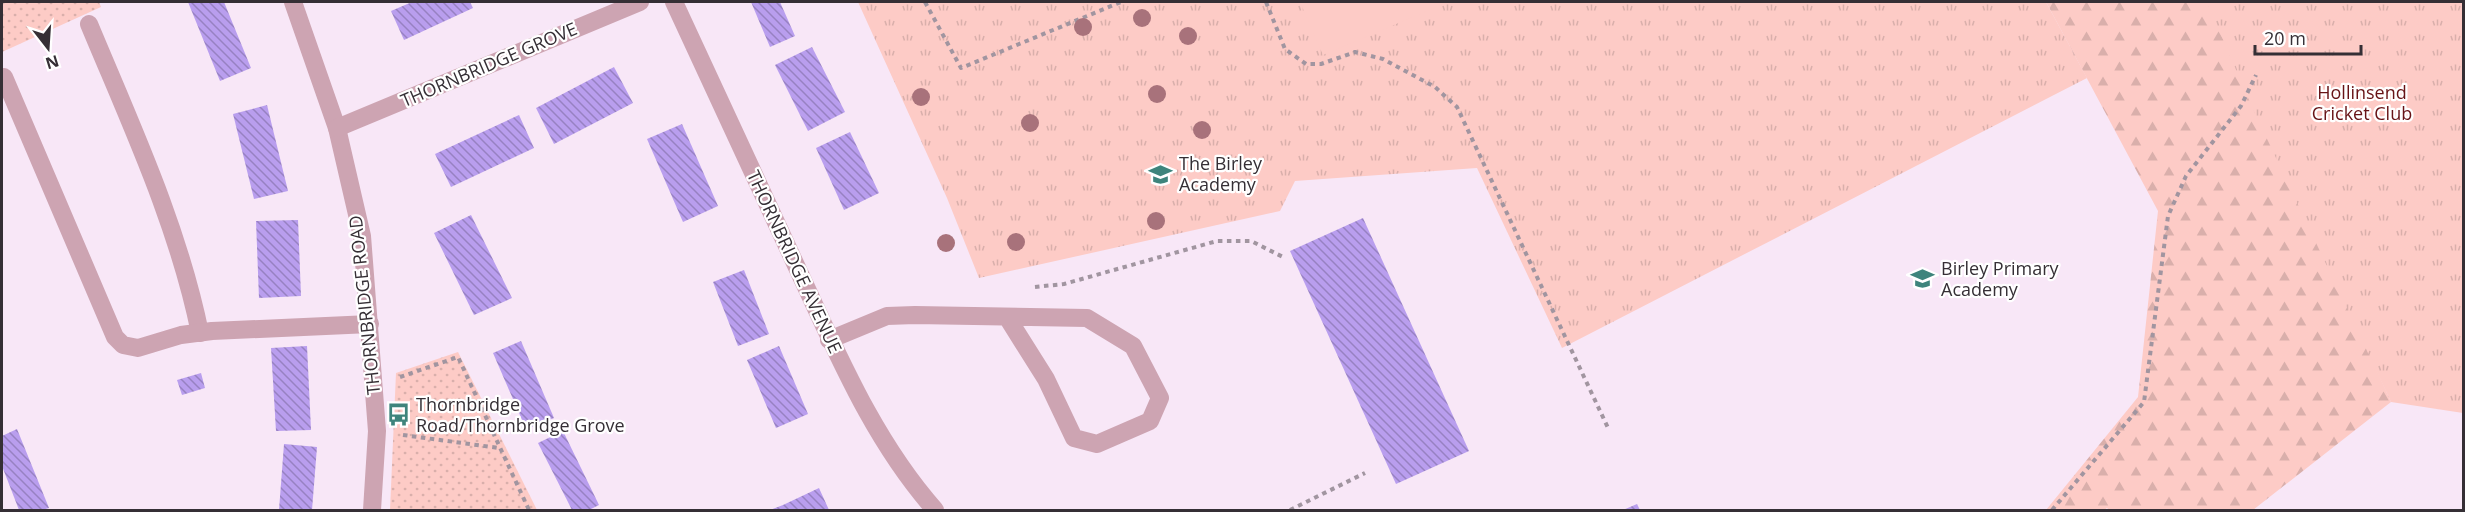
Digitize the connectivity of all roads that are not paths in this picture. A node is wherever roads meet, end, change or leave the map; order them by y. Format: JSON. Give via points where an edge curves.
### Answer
{"nodes":[{"id":1,"x":293,"y":2,"type":"edge"},
{"id":2,"x":640,"y":2,"type":"edge"},
{"id":3,"x":674,"y":2,"type":"edge"},
{"id":4,"x":89,"y":24,"type":"dead end"},
{"id":5,"x":4,"y":77,"type":"dead end"},
{"id":6,"x":338,"y":128,"type":"junction"},
{"id":7,"x":1007,"y":317,"type":"junction"},
{"id":8,"x":370,"y":324,"type":"junction"},
{"id":9,"x":200,"y":333,"type":"junction"},
{"id":10,"x":829,"y":339,"type":"junction"},
{"id":11,"x":372,"y":510,"type":"edge"},
{"id":12,"x":935,"y":510,"type":"edge"}],
"edges":[{"from":1,"to":6,"type":"street","name":"THORNBRIDGE ROAD"},
{"from":2,"to":6,"type":"street","name":"THORNBRIDGE GROVE"},
{"from":3,"to":10,"type":"street","name":"THORNBRIDGE AVENUE"},
{"from":4,"to":9,"type":"street","via":[[169,218]]},
{"from":5,"to":9,"type":"street","via":[[115,337],[123,345],[138,348]]},
{"from":6,"to":8,"type":"street","name":"THORNBRIDGE ROAD","via":[[362,236]]},
{"from":7,"to":7,"type":"street","via":[[1046,379],[1074,438],[1097,444],[1150,421],[1160,398],[1133,346],[1087,318]]},
{"from":7,"to":10,"type":"street","via":[[887,316]]},
{"from":8,"to":9,"type":"street"},
{"from":8,"to":11,"type":"street","name":"THORNBRIDGE ROAD","via":[[377,431]]},
{"from":10,"to":12,"type":"street","name":"THORNBRIDGE AVENUE","via":[[867,416],[914,487]]}]}
